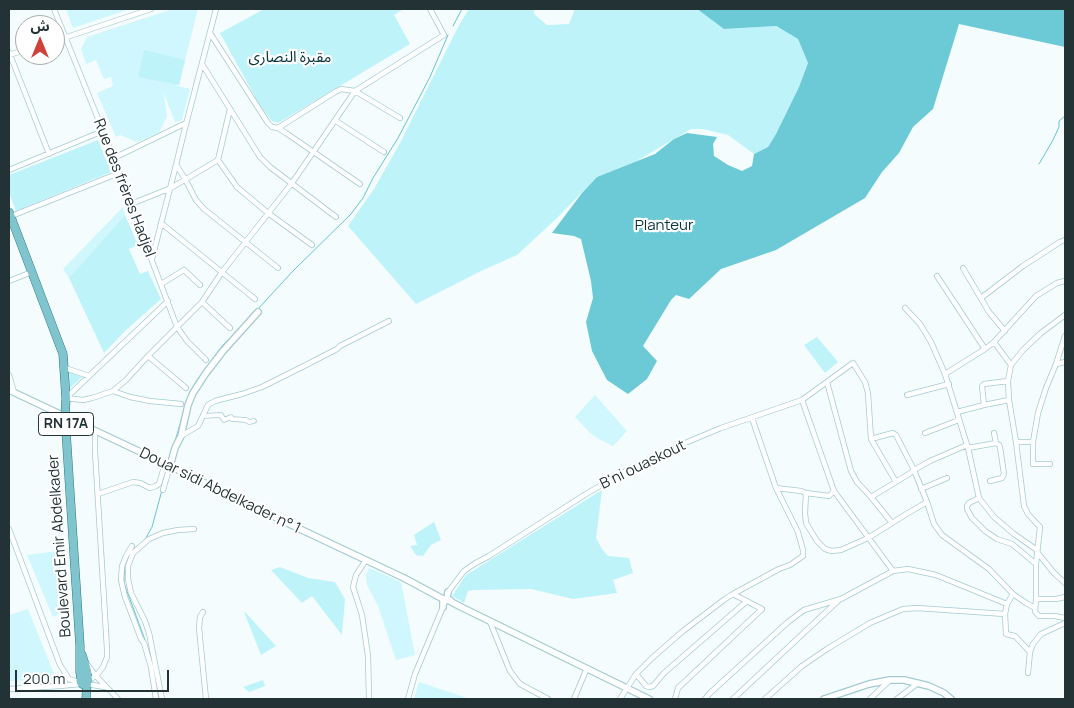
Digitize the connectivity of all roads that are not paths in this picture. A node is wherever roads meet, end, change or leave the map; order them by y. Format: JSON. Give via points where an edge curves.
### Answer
{"nodes":[{"id":1,"x":151,"y":9,"type":"edge"},
{"id":2,"x":216,"y":9,"type":"edge"},
{"id":3,"x":430,"y":9,"type":"edge"},
{"id":4,"x":210,"y":33,"type":"junction"},
{"id":5,"x":65,"y":38,"type":"joint"},
{"id":6,"x":9,"y":54,"type":"edge"},
{"id":7,"x":202,"y":64,"type":"junction"},
{"id":8,"x":355,"y":91,"type":"junction"},
{"id":9,"x":230,"y":109,"type":"junction"},
{"id":10,"x":400,"y":118,"type":"dead end"},
{"id":11,"x":336,"y":121,"type":"junction"},
{"id":12,"x":186,"y":123,"type":"junction"},
{"id":13,"x":278,"y":128,"type":"junction"},
{"id":14,"x":104,"y":131,"type":"junction"},
{"id":15,"x":314,"y":152,"type":"junction"},
{"id":16,"x":384,"y":152,"type":"dead end"},
{"id":17,"x":49,"y":154,"type":"junction"},
{"id":18,"x":114,"y":158,"type":"junction"},
{"id":19,"x":218,"y":160,"type":"junction"},
{"id":20,"x":176,"y":166,"type":"junction"},
{"id":21,"x":9,"y":170,"type":"edge"},
{"id":22,"x":119,"y":173,"type":"junction"},
{"id":23,"x":186,"y":179,"type":"junction"},
{"id":24,"x":292,"y":183,"type":"junction"},
{"id":25,"x":360,"y":184,"type":"dead end"},
{"id":26,"x":170,"y":188,"type":"junction"},
{"id":27,"x":131,"y":204,"type":"junction"},
{"id":28,"x":268,"y":213,"type":"junction"},
{"id":29,"x":9,"y":215,"type":"edge"},
{"id":30,"x":336,"y":217,"type":"dead end"},
{"id":31,"x":161,"y":223,"type":"junction"},
{"id":32,"x":1065,"y":240,"type":"edge"},
{"id":33,"x":245,"y":243,"type":"junction"},
{"id":34,"x":312,"y":245,"type":"dead end"},
{"id":35,"x":152,"y":259,"type":"junction"},
{"id":36,"x":278,"y":268,"type":"dead end"},
{"id":37,"x":963,"y":268,"type":"dead end"},
{"id":38,"x":32,"y":272,"type":"junction"},
{"id":39,"x":222,"y":272,"type":"junction"},
{"id":40,"x":937,"y":276,"type":"dead end"},
{"id":41,"x":9,"y":281,"type":"edge"},
{"id":42,"x":1065,"y":281,"type":"edge"},
{"id":43,"x":161,"y":284,"type":"junction"},
{"id":44,"x":200,"y":285,"type":"dead end"},
{"id":45,"x":981,"y":298,"type":"junction"},
{"id":46,"x":255,"y":299,"type":"dead end"},
{"id":47,"x":168,"y":301,"type":"junction"},
{"id":48,"x":202,"y":302,"type":"junction"},
{"id":49,"x":905,"y":308,"type":"dead end"},
{"id":50,"x":258,"y":312,"type":"dead end"},
{"id":51,"x":1065,"y":315,"type":"edge"},
{"id":52,"x":388,"y":321,"type":"dead end"},
{"id":53,"x":177,"y":326,"type":"junction"},
{"id":54,"x":230,"y":328,"type":"dead end"},
{"id":55,"x":1005,"y":331,"type":"junction"},
{"id":56,"x":1065,"y":336,"type":"edge"},
{"id":57,"x":994,"y":342,"type":"junction"},
{"id":58,"x":985,"y":349,"type":"junction"},
{"id":59,"x":148,"y":356,"type":"junction"},
{"id":60,"x":206,"y":360,"type":"dead end"},
{"id":61,"x":1065,"y":362,"type":"edge"},
{"id":62,"x":1056,"y":364,"type":"junction"},
{"id":63,"x":1011,"y":365,"type":"junction"},
{"id":64,"x":65,"y":368,"type":"junction"},
{"id":65,"x":945,"y":374,"type":"junction"},
{"id":66,"x":9,"y":375,"type":"edge"},
{"id":67,"x":89,"y":376,"type":"junction"},
{"id":68,"x":1008,"y":381,"type":"junction"},
{"id":69,"x":827,"y":382,"type":"junction"},
{"id":70,"x":949,"y":384,"type":"junction"},
{"id":71,"x":186,"y":388,"type":"dead end"},
{"id":72,"x":11,"y":391,"type":"edge"},
{"id":73,"x":113,"y":391,"type":"junction"},
{"id":74,"x":907,"y":395,"type":"dead end"},
{"id":75,"x":66,"y":398,"type":"junction"},
{"id":76,"x":802,"y":400,"type":"junction"},
{"id":77,"x":1009,"y":400,"type":"junction"},
{"id":78,"x":181,"y":404,"type":"dead end"},
{"id":79,"x":984,"y":405,"type":"junction"},
{"id":80,"x":957,"y":412,"type":"junction"},
{"id":81,"x":65,"y":416,"type":"junction"},
{"id":82,"x":203,"y":416,"type":"junction"},
{"id":83,"x":752,"y":418,"type":"junction"},
{"id":84,"x":959,"y":420,"type":"junction"},
{"id":85,"x":254,"y":421,"type":"dead end"},
{"id":86,"x":95,"y":431,"type":"junction"},
{"id":87,"x":925,"y":433,"type":"dead end"},
{"id":88,"x":994,"y":433,"type":"dead end"},
{"id":89,"x":181,"y":436,"type":"junction"},
{"id":90,"x":871,"y":439,"type":"junction"},
{"id":91,"x":1016,"y":442,"type":"junction"},
{"id":92,"x":1033,"y":442,"type":"junction"},
{"id":93,"x":996,"y":443,"type":"junction"},
{"id":94,"x":968,"y":447,"type":"junction"},
{"id":95,"x":1050,"y":464,"type":"dead end"},
{"id":96,"x":168,"y":465,"type":"junction"},
{"id":97,"x":914,"y":470,"type":"junction"},
{"id":98,"x":947,"y":478,"type":"dead end"},
{"id":99,"x":990,"y":481,"type":"dead end"},
{"id":100,"x":896,"y":482,"type":"junction"},
{"id":101,"x":776,"y":488,"type":"junction"},
{"id":102,"x":921,"y":489,"type":"junction"},
{"id":103,"x":163,"y":490,"type":"dead end"},
{"id":104,"x":834,"y":491,"type":"junction"},
{"id":105,"x":806,"y":493,"type":"junction"},
{"id":106,"x":98,"y":494,"type":"junction"},
{"id":107,"x":871,"y":497,"type":"junction"},
{"id":108,"x":979,"y":498,"type":"junction"},
{"id":109,"x":927,"y":502,"type":"junction"},
{"id":110,"x":892,"y":523,"type":"junction"},
{"id":111,"x":9,"y":529,"type":"edge"},
{"id":112,"x":194,"y":529,"type":"dead end"},
{"id":113,"x":868,"y":538,"type":"junction"},
{"id":114,"x":132,"y":546,"type":"dead end"},
{"id":115,"x":1037,"y":551,"type":"junction"},
{"id":116,"x":366,"y":560,"type":"junction"},
{"id":117,"x":1036,"y":564,"type":"junction"},
{"id":118,"x":893,"y":571,"type":"junction"},
{"id":119,"x":1065,"y":583,"type":"edge"},
{"id":120,"x":733,"y":594,"type":"junction"},
{"id":121,"x":1013,"y":594,"type":"junction"},
{"id":122,"x":1065,"y":595,"type":"edge"},
{"id":123,"x":445,"y":597,"type":"junction"},
{"id":124,"x":841,"y":598,"type":"junction"},
{"id":125,"x":1036,"y":599,"type":"junction"},
{"id":126,"x":747,"y":601,"type":"junction"},
{"id":127,"x":1008,"y":604,"type":"junction"},
{"id":128,"x":443,"y":607,"type":"joint"},
{"id":129,"x":1035,"y":608,"type":"junction"},
{"id":130,"x":203,"y":612,"type":"dead end"},
{"id":131,"x":1005,"y":614,"type":"junction"},
{"id":132,"x":1065,"y":618,"type":"edge"},
{"id":133,"x":489,"y":620,"type":"junction"},
{"id":134,"x":1065,"y":623,"type":"edge"},
{"id":135,"x":80,"y":646,"type":"junction"},
{"id":136,"x":1030,"y":652,"type":"junction"},
{"id":137,"x":587,"y":668,"type":"junction"},
{"id":138,"x":1028,"y":673,"type":"dead end"},
{"id":139,"x":636,"y":674,"type":"junction"},
{"id":140,"x":67,"y":676,"type":"junction"},
{"id":141,"x":890,"y":680,"type":"junction"},
{"id":142,"x":85,"y":681,"type":"junction"},
{"id":143,"x":918,"y":683,"type":"junction"},
{"id":144,"x":60,"y":686,"type":"junction"},
{"id":145,"x":626,"y":688,"type":"junction"},
{"id":146,"x":9,"y":689,"type":"edge"},
{"id":147,"x":109,"y":689,"type":"junction"},
{"id":148,"x":86,"y":699,"type":"edge"},
{"id":149,"x":118,"y":699,"type":"edge"},
{"id":150,"x":156,"y":699,"type":"edge"},
{"id":151,"x":162,"y":699,"type":"edge"},
{"id":152,"x":206,"y":699,"type":"edge"},
{"id":153,"x":369,"y":699,"type":"edge"},
{"id":154,"x":408,"y":699,"type":"edge"},
{"id":155,"x":548,"y":699,"type":"edge"},
{"id":156,"x":574,"y":699,"type":"edge"},
{"id":157,"x":620,"y":699,"type":"edge"},
{"id":158,"x":649,"y":699,"type":"edge"},
{"id":159,"x":675,"y":699,"type":"edge"},
{"id":160,"x":706,"y":699,"type":"edge"},
{"id":161,"x":733,"y":699,"type":"edge"},
{"id":162,"x":765,"y":699,"type":"edge"},
{"id":163,"x":824,"y":699,"type":"edge"},
{"id":164,"x":870,"y":699,"type":"edge"},
{"id":165,"x":897,"y":699,"type":"edge"},
{"id":166,"x":951,"y":699,"type":"edge"}],
"edges":[{"from":1,"to":5,"type":"street"},
{"from":2,"to":4,"type":"street"},
{"from":3,"to":8,"type":"street","via":[[444,35]]},
{"from":4,"to":7,"type":"street"},
{"from":4,"to":13,"type":"street","via":[[268,123]]},
{"from":5,"to":14,"type":"street","name":"Rue des frères Hadjel"},
{"from":6,"to":17,"type":"street"},
{"from":7,"to":9,"type":"street"},
{"from":7,"to":12,"type":"street"},
{"from":8,"to":10,"type":"street"},
{"from":8,"to":11,"type":"street"},
{"from":8,"to":13,"type":"street","via":[[342,89],[335,92]]},
{"from":9,"to":19,"type":"street"},
{"from":9,"to":24,"type":"street","via":[[260,157]]},
{"from":11,"to":15,"type":"street"},
{"from":11,"to":16,"type":"street"},
{"from":12,"to":18,"type":"street"},
{"from":12,"to":20,"type":"street"},
{"from":13,"to":15,"type":"street"},
{"from":14,"to":17,"type":"street"},
{"from":14,"to":18,"type":"street","name":"Rue des frères Hadjel"},
{"from":15,"to":24,"type":"street"},
{"from":15,"to":25,"type":"street"},
{"from":17,"to":21,"type":"street"},
{"from":18,"to":22,"type":"street","name":"Rue des frères Hadjel"},
{"from":19,"to":23,"type":"street"},
{"from":19,"to":28,"type":"street","via":[[237,187]]},
{"from":20,"to":23,"type":"street"},
{"from":20,"to":26,"type":"street"},
{"from":22,"to":27,"type":"street","name":"Rue des frères Hadjel"},
{"from":22,"to":29,"type":"street"},
{"from":23,"to":26,"type":"street"},
{"from":23,"to":33,"type":"street","via":[[204,209]]},
{"from":24,"to":28,"type":"street"},
{"from":24,"to":30,"type":"street"},
{"from":26,"to":27,"type":"street"},
{"from":26,"to":31,"type":"street"},
{"from":27,"to":35,"type":"street","name":"Rue des frères Hadjel"},
{"from":28,"to":33,"type":"street"},
{"from":28,"to":34,"type":"street"},
{"from":29,"to":38,"type":"main road","name":"Boulevard Emir Abdelkader","number":"RN 17A"},
{"from":31,"to":35,"type":"street"},
{"from":31,"to":39,"type":"street"},
{"from":32,"to":45,"type":"street"},
{"from":33,"to":36,"type":"street"},
{"from":33,"to":39,"type":"street"},
{"from":35,"to":43,"type":"street","name":"Rue des frères Hadjel"},
{"from":37,"to":45,"type":"street"},
{"from":38,"to":41,"type":"street"},
{"from":38,"to":64,"type":"main road","name":"Boulevard Emir Abdelkader","number":"RN 17A","via":[[60,345]]},
{"from":39,"to":46,"type":"street"},
{"from":39,"to":48,"type":"street"},
{"from":40,"to":58,"type":"street"},
{"from":42,"to":55,"type":"street","via":[[1036,296]]},
{"from":43,"to":44,"type":"street","via":[[184,270]]},
{"from":43,"to":47,"type":"street","name":"Rue des frères Hadjel"},
{"from":45,"to":55,"type":"street"},
{"from":47,"to":53,"type":"street","name":"Rue des frères Hadjel"},
{"from":47,"to":67,"type":"street"},
{"from":48,"to":53,"type":"street"},
{"from":48,"to":54,"type":"street"},
{"from":49,"to":65,"type":"street","via":[[931,342]]},
{"from":50,"to":89,"type":"street","via":[[223,351],[193,393]]},
{"from":51,"to":63,"type":"street","via":[[1040,333]]},
{"from":52,"to":82,"type":"street","via":[[268,384],[215,401],[208,405]]},
{"from":53,"to":59,"type":"street"},
{"from":53,"to":60,"type":"street","name":"Rue des frères Hadjel"},
{"from":55,"to":57,"type":"street"},
{"from":56,"to":62,"type":"street"},
{"from":57,"to":58,"type":"street"},
{"from":57,"to":63,"type":"street"},
{"from":58,"to":65,"type":"street"},
{"from":59,"to":71,"type":"street"},
{"from":59,"to":73,"type":"street"},
{"from":61,"to":62,"type":"street"},
{"from":62,"to":92,"type":"street","via":[[1038,412]]},
{"from":63,"to":68,"type":"street"},
{"from":64,"to":67,"type":"street"},
{"from":64,"to":75,"type":"main road","name":"Boulevard Emir Abdelkader","number":"RN 17A"},
{"from":65,"to":70,"type":"street"},
{"from":66,"to":72,"type":"street"},
{"from":67,"to":75,"type":"street"},
{"from":68,"to":77,"type":"street"},
{"from":68,"to":79,"type":"street","via":[[984,384]]},
{"from":69,"to":76,"type":"street","name":"B'ni ouaskout"},
{"from":69,"to":90,"type":"street","name":"B'ni ouaskout","via":[[853,363],[865,382],[868,394]]},
{"from":69,"to":107,"type":"street","via":[[851,471]]},
{"from":70,"to":74,"type":"street"},
{"from":70,"to":80,"type":"street"},
{"from":72,"to":81,"type":"street","name":"Douar sidi Abdelkader n° 1"},
{"from":73,"to":75,"type":"street","via":[[83,400]]},
{"from":73,"to":78,"type":"street","via":[[150,401]]},
{"from":75,"to":81,"type":"main road","name":"Boulevard Emir Abdelkader","number":"RN 17A"},
{"from":76,"to":83,"type":"street","name":"B'ni ouaskout"},
{"from":76,"to":104,"type":"street"},
{"from":77,"to":79,"type":"street"},
{"from":77,"to":91,"type":"street"},
{"from":79,"to":80,"type":"street"},
{"from":80,"to":84,"type":"street"},
{"from":81,"to":86,"type":"street","name":"Douar sidi Abdelkader n° 1"},
{"from":81,"to":135,"type":"main road","name":"Boulevard Emir Abdelkader","number":"RN 17A"},
{"from":82,"to":85,"type":"street","via":[[221,415],[224,420],[231,417]]},
{"from":82,"to":89,"type":"street","via":[[196,428]]},
{"from":83,"to":101,"type":"street"},
{"from":83,"to":123,"type":"street","name":"B'ni ouaskout","via":[[622,473],[464,571]]},
{"from":84,"to":87,"type":"street"},
{"from":84,"to":94,"type":"street"},
{"from":86,"to":96,"type":"street","name":"Douar sidi Abdelkader n° 1"},
{"from":86,"to":106,"type":"street"},
{"from":88,"to":93,"type":"street"},
{"from":89,"to":96,"type":"street"},
{"from":90,"to":97,"type":"street","via":[[896,434]]},
{"from":90,"to":100,"type":"street"},
{"from":91,"to":92,"type":"street"},
{"from":91,"to":115,"type":"street","via":[[1024,506],[1040,527]]},
{"from":92,"to":95,"type":"street","via":[[1033,464]]},
{"from":93,"to":94,"type":"street"},
{"from":93,"to":99,"type":"street","via":[[1000,447],[1004,474],[1002,478]]},
{"from":94,"to":97,"type":"street"},
{"from":94,"to":108,"type":"street"},
{"from":96,"to":103,"type":"street"},
{"from":96,"to":106,"type":"street","via":[[156,486],[150,488],[133,482]]},
{"from":96,"to":116,"type":"street","name":"Douar sidi Abdelkader n° 1"},
{"from":97,"to":100,"type":"street"},
{"from":97,"to":102,"type":"street"},
{"from":98,"to":102,"type":"street"},
{"from":100,"to":107,"type":"street"},
{"from":101,"to":105,"type":"street"},
{"from":101,"to":120,"type":"street","via":[[798,532],[803,556],[790,566]]},
{"from":102,"to":109,"type":"street"},
{"from":104,"to":105,"type":"street","via":[[829,496]]},
{"from":104,"to":113,"type":"street"},
{"from":105,"to":113,"type":"street","via":[[806,523],[825,549],[841,550]]},
{"from":106,"to":142,"type":"street","via":[[107,649],[101,671]]},
{"from":107,"to":110,"type":"street"},
{"from":108,"to":115,"type":"street","via":[[994,517]]},
{"from":108,"to":117,"type":"street","via":[[967,506],[972,518],[985,531],[1012,544]]},
{"from":109,"to":110,"type":"street"},
{"from":109,"to":121,"type":"street","via":[[934,524],[942,535],[989,569]]},
{"from":110,"to":113,"type":"street"},
{"from":111,"to":140,"type":"street"},
{"from":112,"to":151,"type":"street","via":[[163,532],[149,539],[133,553],[128,566],[129,586],[149,633]]},
{"from":113,"to":118,"type":"street"},
{"from":114,"to":150,"type":"street","via":[[122,566],[121,580],[144,643]]},
{"from":115,"to":117,"type":"street"},
{"from":115,"to":119,"type":"street"},
{"from":116,"to":123,"type":"street","name":"Douar sidi Abdelkader n° 1"},
{"from":116,"to":153,"type":"street","via":[[356,575],[353,588],[367,648]]},
{"from":117,"to":125,"type":"street"},
{"from":118,"to":124,"type":"street"},
{"from":118,"to":127,"type":"street","via":[[908,569],[936,575]]},
{"from":120,"to":126,"type":"street"},
{"from":120,"to":139,"type":"street","via":[[683,631]]},
{"from":121,"to":127,"type":"street"},
{"from":121,"to":129,"type":"street"},
{"from":122,"to":125,"type":"street","via":[[1056,599]]},
{"from":123,"to":128,"type":"street"},
{"from":123,"to":133,"type":"street","name":"Douar sidi Abdelkader n° 1"},
{"from":124,"to":160,"type":"street","via":[[808,608],[796,616]]},
{"from":124,"to":161,"type":"street"},
{"from":125,"to":129,"type":"street"},
{"from":126,"to":139,"type":"street","via":[[653,686],[646,686]]},
{"from":126,"to":159,"type":"street","via":[[762,609],[678,688]]},
{"from":127,"to":131,"type":"street"},
{"from":128,"to":154,"type":"street"},
{"from":129,"to":132,"type":"street","via":[[1039,616]]},
{"from":130,"to":152,"type":"street","via":[[199,628]]},
{"from":131,"to":136,"type":"street","via":[[1006,634],[1015,636]]},
{"from":131,"to":162,"type":"street","via":[[903,609],[827,648]]},
{"from":133,"to":137,"type":"street","name":"Douar sidi Abdelkader n° 1"},
{"from":133,"to":155,"type":"street","via":[[510,671],[520,684]]},
{"from":134,"to":136,"type":"street","via":[[1041,634]]},
{"from":135,"to":142,"type":"main road","number":"RN 17A"},
{"from":135,"to":142,"type":"main road","name":"Boulevard Emir Abdelkader","number":"RN 17A","via":[[80,672]]},
{"from":136,"to":138,"type":"street"},
{"from":137,"to":145,"type":"street","name":"Douar sidi Abdelkader n° 1"},
{"from":137,"to":156,"type":"street"},
{"from":139,"to":145,"type":"street"},
{"from":140,"to":142,"type":"street"},
{"from":140,"to":144,"type":"street"},
{"from":141,"to":143,"type":"street"},
{"from":141,"to":163,"type":"street"},
{"from":141,"to":164,"type":"street"},
{"from":142,"to":144,"type":"street"},
{"from":142,"to":147,"type":"street"},
{"from":142,"to":147,"type":"street"},
{"from":142,"to":148,"type":"main road","number":"RN 17A"},
{"from":143,"to":165,"type":"street"},
{"from":143,"to":166,"type":"street"},
{"from":144,"to":146,"type":"street"},
{"from":145,"to":157,"type":"street"},
{"from":145,"to":158,"type":"street","name":"Douar sidi Abdelkader n° 1"},
{"from":147,"to":149,"type":"street"}]}
